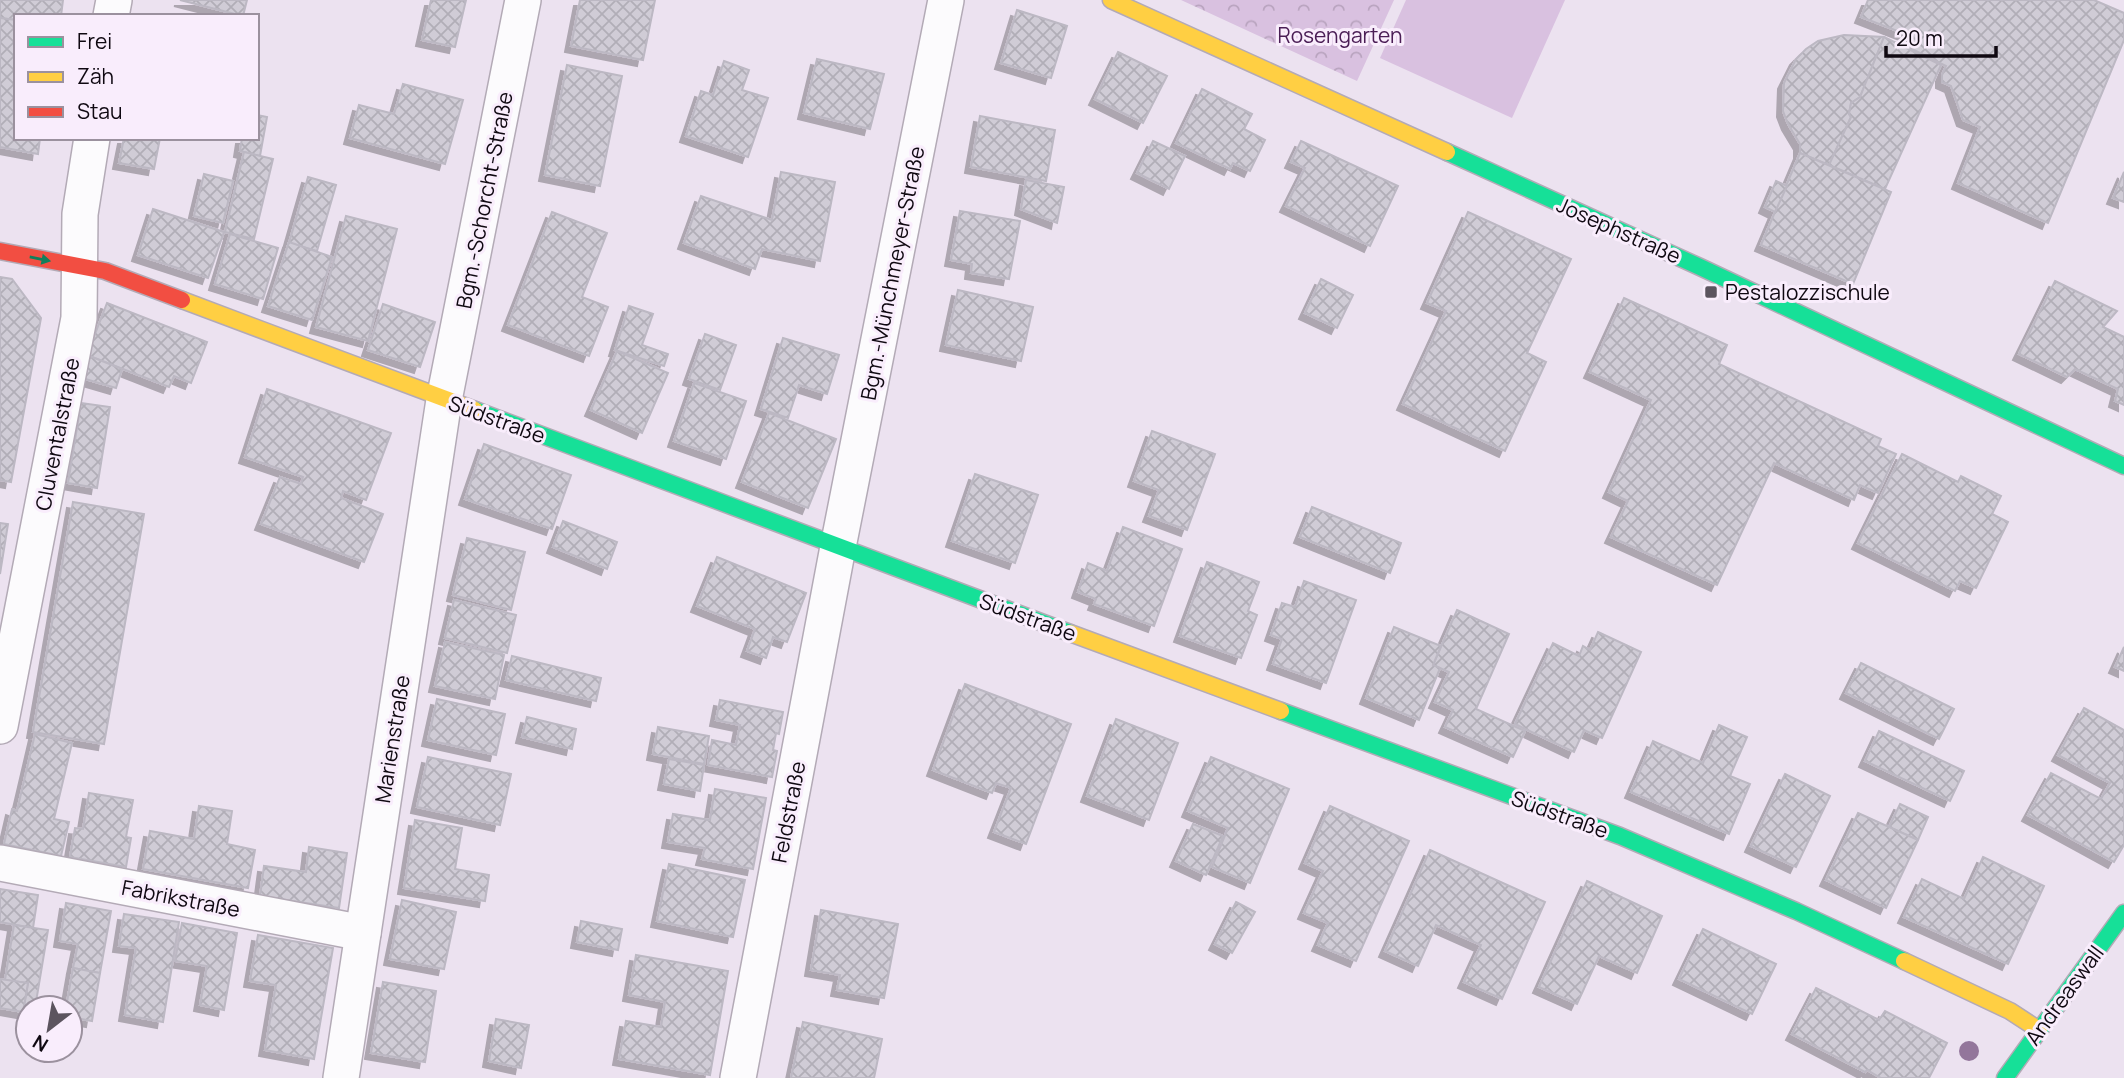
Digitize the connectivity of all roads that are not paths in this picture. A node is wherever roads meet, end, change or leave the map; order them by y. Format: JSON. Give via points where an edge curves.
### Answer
{"nodes":[{"id":1,"x":523,"y":0,"type":"edge"},
{"id":2,"x":946,"y":0,"type":"edge"},
{"id":3,"x":1111,"y":0,"type":"edge"},
{"id":4,"x":92,"y":140,"type":"edge"},
{"id":5,"x":0,"y":251,"type":"edge"},
{"id":6,"x":80,"y":266,"type":"junction"},
{"id":7,"x":444,"y":400,"type":"junction"},
{"id":8,"x":2124,"y":466,"type":"edge"},
{"id":9,"x":838,"y":547,"type":"junction"},
{"id":10,"x":0,"y":726,"type":"edge"},
{"id":11,"x":0,"y":863,"type":"edge"},
{"id":12,"x":2124,"y":913,"type":"edge"},
{"id":13,"x":363,"y":933,"type":"junction"},
{"id":14,"x":2039,"y":1030,"type":"junction"},
{"id":15,"x":341,"y":1078,"type":"edge"},
{"id":16,"x":738,"y":1078,"type":"edge"},
{"id":17,"x":2005,"y":1078,"type":"edge"}],
"edges":[{"from":1,"to":7,"type":"street","name":"Bgm.-Schorcht-Straße"},
{"from":2,"to":9,"type":"street","name":"Bgm.-Münchmeyer-Straße"},
{"from":3,"to":8,"type":"street","name":"Josephstraße","via":[[1700,267]]},
{"from":4,"to":6,"type":"street","name":"Cluventalstraße","via":[[80,214]]},
{"from":5,"to":6,"type":"street","name":"Südstraße","one_way":true},
{"from":6,"to":7,"type":"street","name":"Südstraße","via":[[105,271]]},
{"from":6,"to":10,"type":"street","name":"Cluventalstraße","via":[[79,318]]},
{"from":7,"to":9,"type":"street","name":"Südstraße"},
{"from":7,"to":13,"type":"street","name":"Marienstraße"},
{"from":9,"to":14,"type":"street","name":"Südstraße","via":[[1620,836],[1797,911],[2010,1011]]},
{"from":9,"to":16,"type":"street","name":"Feldstraße"},
{"from":11,"to":13,"type":"street","name":"Fabrikstraße"},
{"from":12,"to":14,"type":"street","name":"Andreaswall"},
{"from":13,"to":15,"type":"street","name":"Marienstraße"},
{"from":14,"to":17,"type":"street","name":"Andreaswall"}]}
